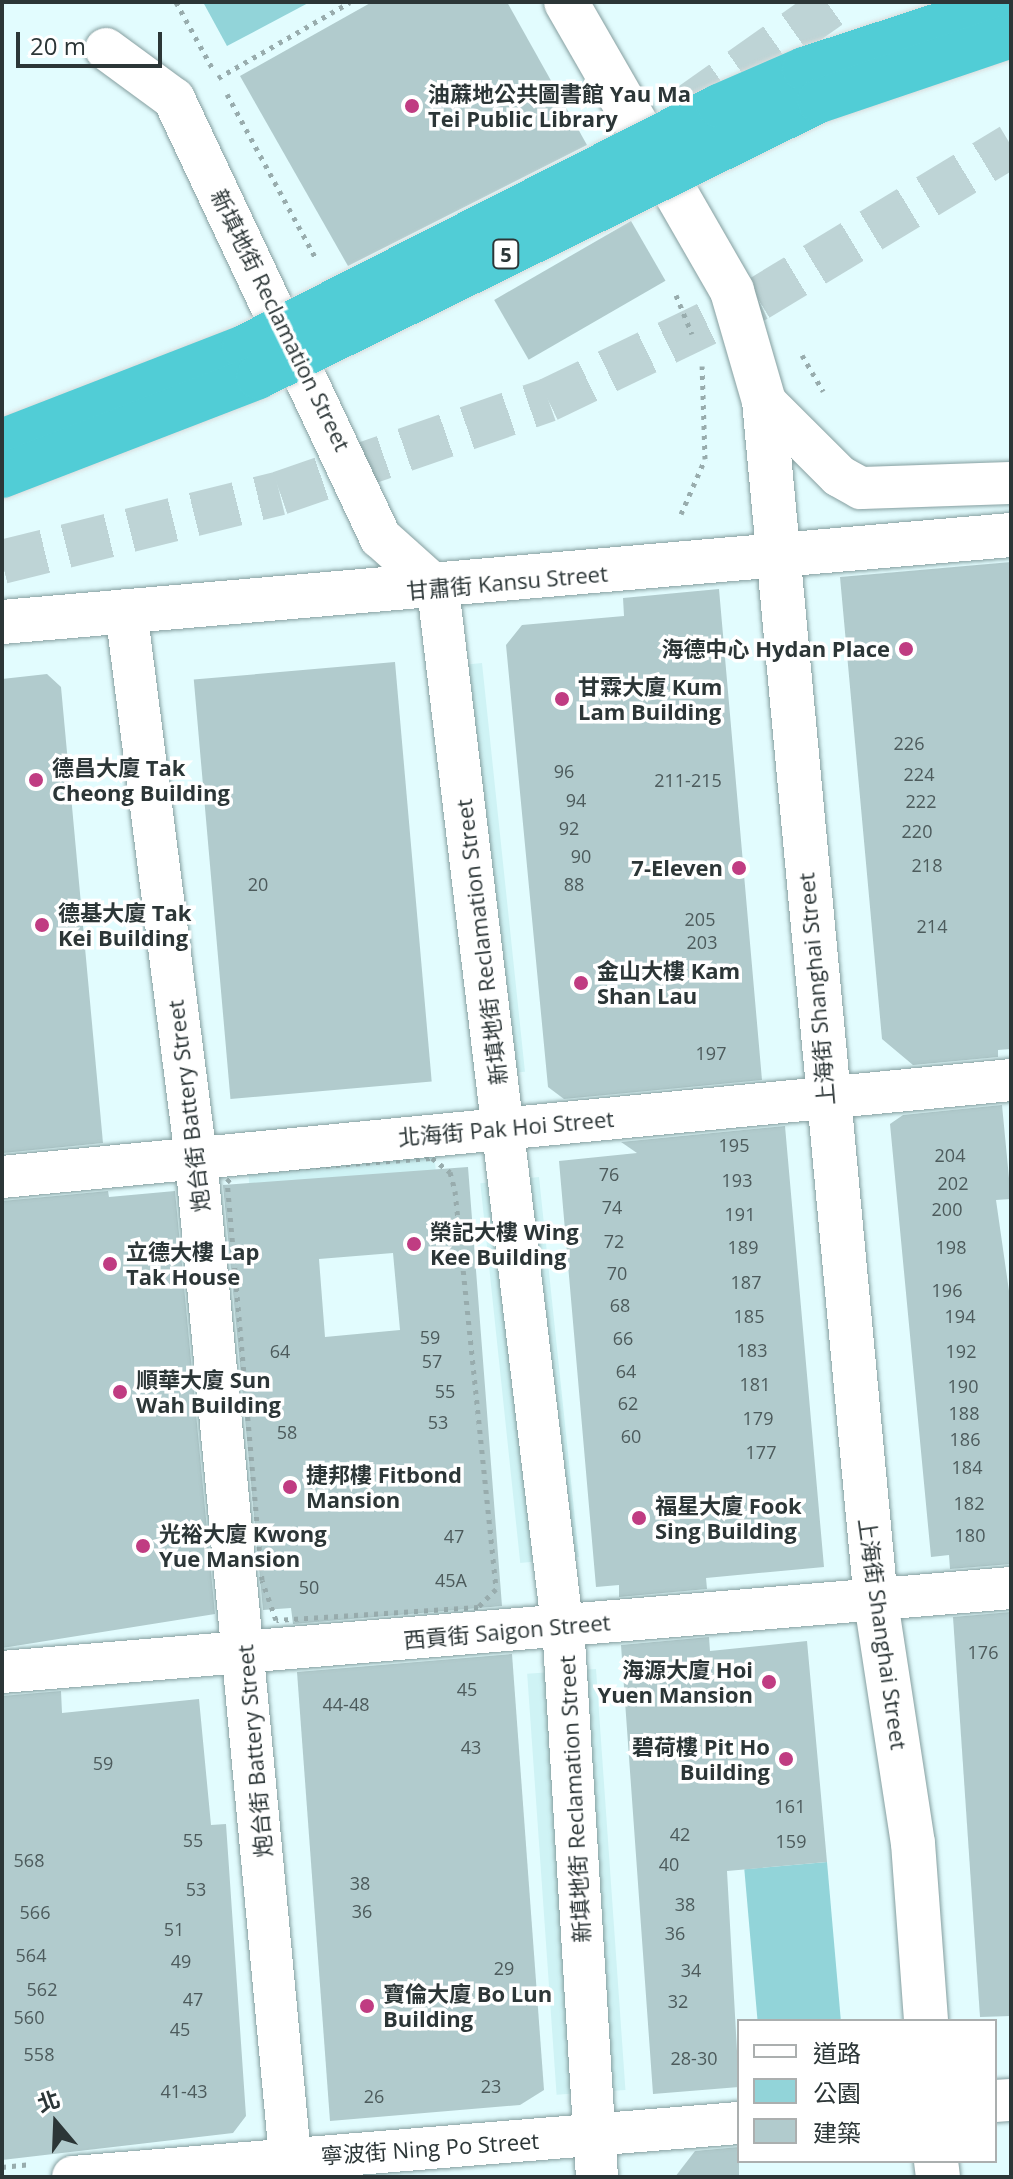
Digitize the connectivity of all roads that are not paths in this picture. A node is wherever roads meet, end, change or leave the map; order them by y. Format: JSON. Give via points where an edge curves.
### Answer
{"nodes":[{"id":1,"x":566,"y":2,"type":"edge"},
{"id":2,"x":1009,"y":2,"type":"edge"},
{"id":3,"x":1011,"y":36,"type":"edge"},
{"id":4,"x":106,"y":49,"type":"dead end"},
{"id":5,"x":764,"y":401,"type":"junction"},
{"id":6,"x":2,"y":441,"type":"edge"},
{"id":7,"x":2,"y":476,"type":"edge"},
{"id":8,"x":1011,"y":483,"type":"edge"},
{"id":9,"x":1011,"y":535,"type":"edge"},
{"id":10,"x":778,"y":558,"type":"junction"},
{"id":11,"x":438,"y":589,"type":"junction"},
{"id":12,"x":126,"y":610,"type":"junction"},
{"id":13,"x":2,"y":622,"type":"edge"},
{"id":14,"x":1011,"y":1080,"type":"edge"},
{"id":15,"x":826,"y":1099,"type":"junction"},
{"id":16,"x":508,"y":1128,"type":"junction"},
{"id":17,"x":196,"y":1158,"type":"junction"},
{"id":18,"x":2,"y":1177,"type":"edge"},
{"id":19,"x":1011,"y":1588,"type":"edge"},
{"id":20,"x":876,"y":1602,"type":"junction"},
{"id":21,"x":562,"y":1626,"type":"junction"},
{"id":22,"x":245,"y":1652,"type":"junction"},
{"id":23,"x":2,"y":1672,"type":"edge"},
{"id":24,"x":926,"y":2019,"type":"edge"},
{"id":25,"x":737,"y":2123,"type":"edge"},
{"id":26,"x":596,"y":2136,"type":"junction"},
{"id":27,"x":292,"y":2168,"type":"edge"},
{"id":28,"x":73,"y":2177,"type":"edge"},
{"id":29,"x":597,"y":2177,"type":"edge"}],
"edges":[{"from":1,"to":5,"type":"main road","name":"上海街 Shanghai Street","via":[[732,291]]},
{"from":2,"to":6,"type":"highway","number":"5","bridge":true,"via":[[804,69],[719,106],[244,347]]},
{"from":3,"to":7,"type":"highway","number":"5","bridge":true,"via":[[804,107],[258,377]]},
{"from":4,"to":11,"type":"street","name":"新填地街 Reclamation Street","via":[[174,99],[381,538]]},
{"from":5,"to":8,"type":"street","via":[[839,476],[861,488]]},
{"from":5,"to":10,"type":"main road","name":"上海街 Shanghai Street"},
{"from":9,"to":10,"type":"main road","name":"甘肅街 Kansu Street"},
{"from":10,"to":11,"type":"main road","name":"甘肅街 Kansu Street"},
{"from":10,"to":15,"type":"main road","name":"上海街 Shanghai Street"},
{"from":11,"to":12,"type":"main road","name":"甘肅街 Kansu Street"},
{"from":11,"to":16,"type":"street","name":"新填地街 Reclamation Street","via":[[493,1077]]},
{"from":12,"to":13,"type":"main road","name":"甘肅街 Kansu Street"},
{"from":12,"to":17,"type":"street","name":"炮台街 Battery Street"},
{"from":14,"to":15,"type":"street","name":"北海街 Pak Hoi Street"},
{"from":15,"to":16,"type":"street","name":"北海街 Pak Hoi Street"},
{"from":15,"to":20,"type":"main road","name":"上海街 Shanghai Street"},
{"from":16,"to":17,"type":"street","name":"北海街 Pak Hoi Street"},
{"from":16,"to":21,"type":"street","name":"新填地街 Reclamation Street","via":[[507,1180]]},
{"from":17,"to":18,"type":"street","name":"北海街 Pak Hoi Street"},
{"from":17,"to":22,"type":"street","name":"炮台街 Battery Street"},
{"from":19,"to":20,"type":"street","name":"西貢街 Saigon Street"},
{"from":20,"to":21,"type":"street","name":"西貢街 Saigon Street"},
{"from":20,"to":24,"type":"main road","name":"上海街 Shanghai Street","via":[[913,1843]]},
{"from":21,"to":22,"type":"street","name":"西貢街 Saigon Street"},
{"from":21,"to":26,"type":"street","name":"新填地街 Reclamation Street"},
{"from":22,"to":23,"type":"street","name":"西貢街 Saigon Street"},
{"from":22,"to":27,"type":"street","name":"炮台街 Battery Street"},
{"from":25,"to":26,"type":"street","name":"寧波街 Ning Po Street"},
{"from":26,"to":27,"type":"street","name":"寧波街 Ning Po Street"},
{"from":26,"to":29,"type":"street","name":"新填地街 Reclamation Street"},
{"from":27,"to":28,"type":"street","name":"寧波街 Ning Po Street"}]}
